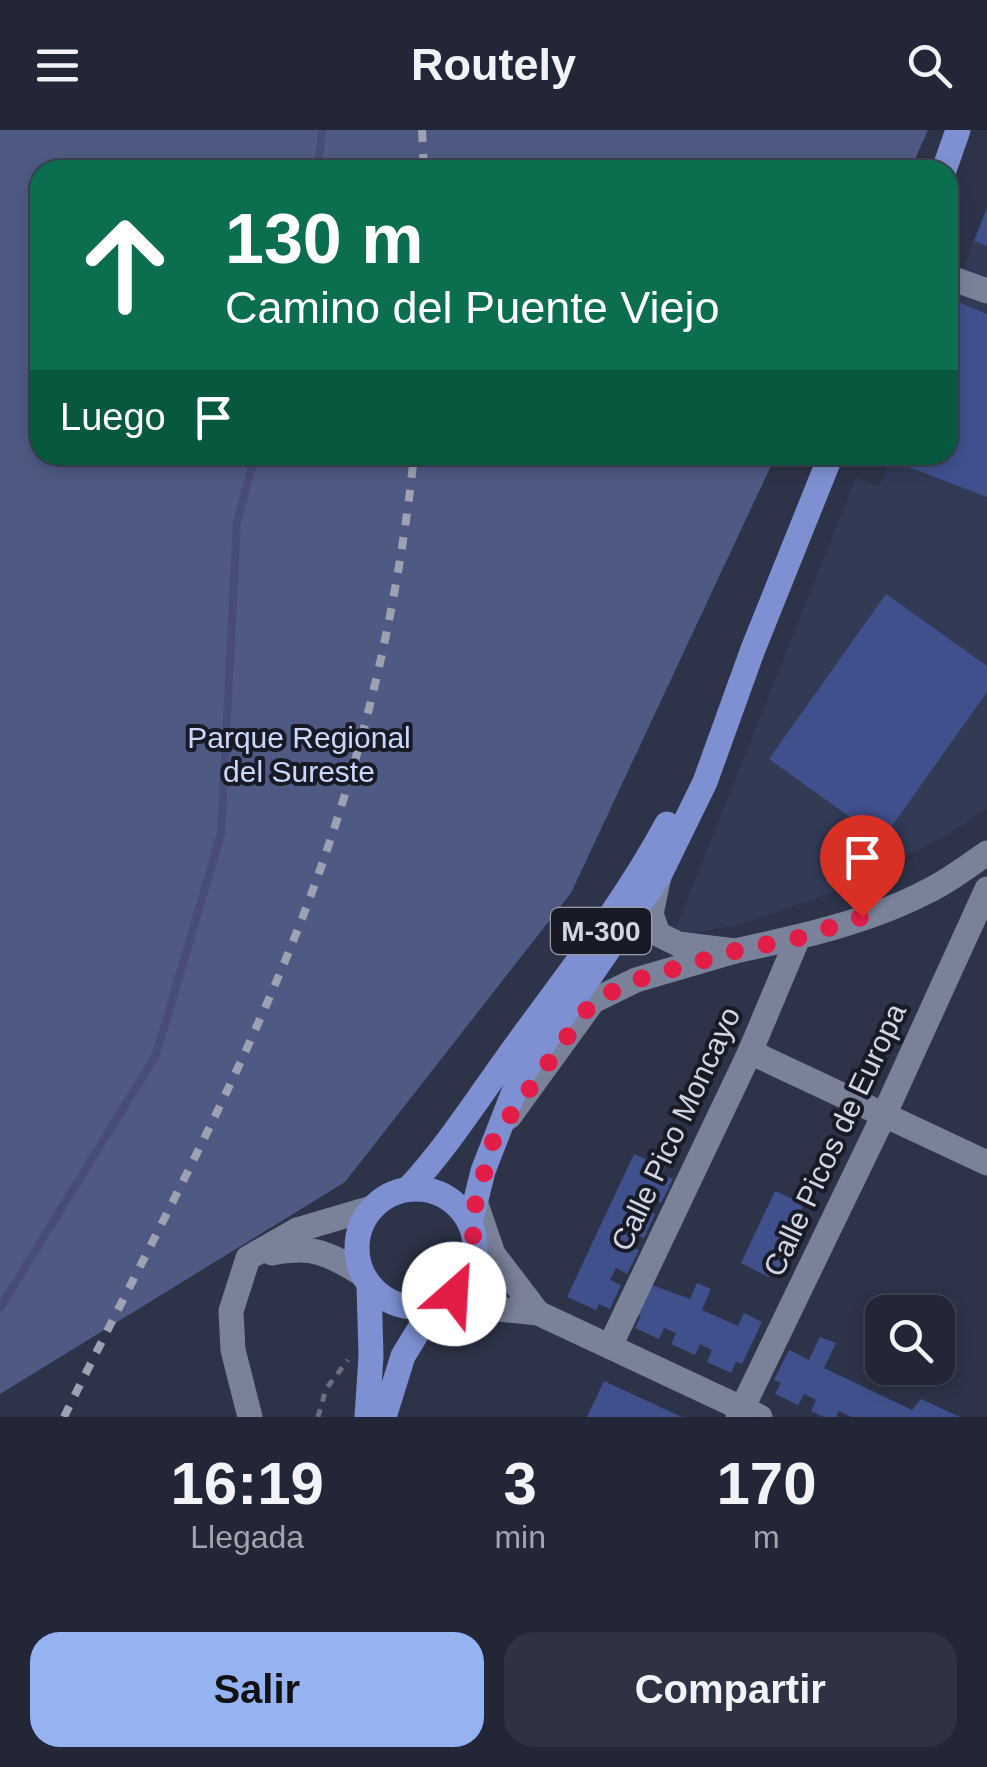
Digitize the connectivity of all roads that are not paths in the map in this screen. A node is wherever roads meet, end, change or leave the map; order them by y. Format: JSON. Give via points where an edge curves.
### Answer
{"nodes":[{"id":1,"x":958,"y":130,"type":"edge"},
{"id":2,"x":948,"y":160,"type":"edge"},
{"id":3,"x":958,"y":281,"type":"edge"},
{"id":4,"x":987,"y":291,"type":"edge"},
{"id":5,"x":827,"y":465,"type":"edge"},
{"id":6,"x":753,"y":649,"type":"junction"},
{"id":7,"x":987,"y":853,"type":"edge"},
{"id":8,"x":660,"y":876,"type":"junction"},
{"id":9,"x":987,"y":889,"type":"edge"},
{"id":10,"x":798,"y":938,"type":"junction"},
{"id":11,"x":735,"y":951,"type":"junction"},
{"id":12,"x":750,"y":1052,"type":"junction"},
{"id":13,"x":884,"y":1115,"type":"junction"},
{"id":14,"x":494,"y":1138,"type":"junction"},
{"id":15,"x":987,"y":1164,"type":"edge"},
{"id":16,"x":408,"y":1189,"type":"junction"},
{"id":17,"x":372,"y":1208,"type":"junction"},
{"id":18,"x":473,"y":1214,"type":"junction"},
{"id":19,"x":248,"y":1258,"type":"junction"},
{"id":20,"x":366,"y":1280,"type":"junction"},
{"id":21,"x":436,"y":1304,"type":"junction"},
{"id":22,"x":538,"y":1313,"type":"junction"},
{"id":23,"x":610,"y":1346,"type":"junction"},
{"id":24,"x":747,"y":1414,"type":"edge"},
{"id":25,"x":250,"y":1417,"type":"edge"},
{"id":26,"x":367,"y":1417,"type":"edge"},
{"id":27,"x":384,"y":1417,"type":"edge"}],
"edges":[{"from":1,"to":2,"type":"main road"},
{"from":3,"to":4,"type":"street"},
{"from":5,"to":6,"type":"main road","number":"M-300"},
{"from":6,"to":8,"type":"main road","number":"M-300","via":[[706,782]]},
{"from":6,"to":16,"type":"main road","number":"M-300","via":[[645,865],[443,1151]]},
{"from":7,"to":10,"type":"street","via":[[894,907]]},
{"from":8,"to":11,"type":"street","via":[[651,914],[658,934],[678,944]]},
{"from":8,"to":14,"type":"main road","number":"M-300","via":[[518,1081]]},
{"from":9,"to":13,"type":"street","name":"Calle Picos de Europa"},
{"from":10,"to":11,"type":"street"},
{"from":10,"to":12,"type":"street","name":"Calle Pico Moncayo"},
{"from":11,"to":14,"type":"street","via":[[636,980],[593,1001]]},
{"from":12,"to":13,"type":"street"},
{"from":12,"to":23,"type":"street","name":"Calle Pico Moncayo"},
{"from":13,"to":15,"type":"street"},
{"from":13,"to":24,"type":"street","name":"Calle Picos de Europa"},
{"from":14,"to":18,"type":"main road","number":"M-300"},
{"from":16,"to":17,"type":"main road","number":"M-300"},
{"from":16,"to":18,"type":"main road","via":[[444,1196]]},
{"from":17,"to":19,"type":"street","via":[[298,1230]]},
{"from":17,"to":20,"type":"main road","via":[[356,1247]]},
{"from":18,"to":21,"type":"main road","number":"M-300","via":[[470,1271],[461,1287]]},
{"from":18,"to":22,"type":"street","via":[[493,1254]]},
{"from":19,"to":20,"type":"street","via":[[303,1246]]},
{"from":19,"to":25,"type":"street","via":[[230,1311]]},
{"from":20,"to":21,"type":"main road","via":[[394,1304]]},
{"from":20,"to":26,"type":"main road"},
{"from":21,"to":22,"type":"street"},
{"from":21,"to":27,"type":"main road","number":"M-300","via":[[403,1356]]},
{"from":22,"to":23,"type":"street"},
{"from":23,"to":24,"type":"street"}]}
